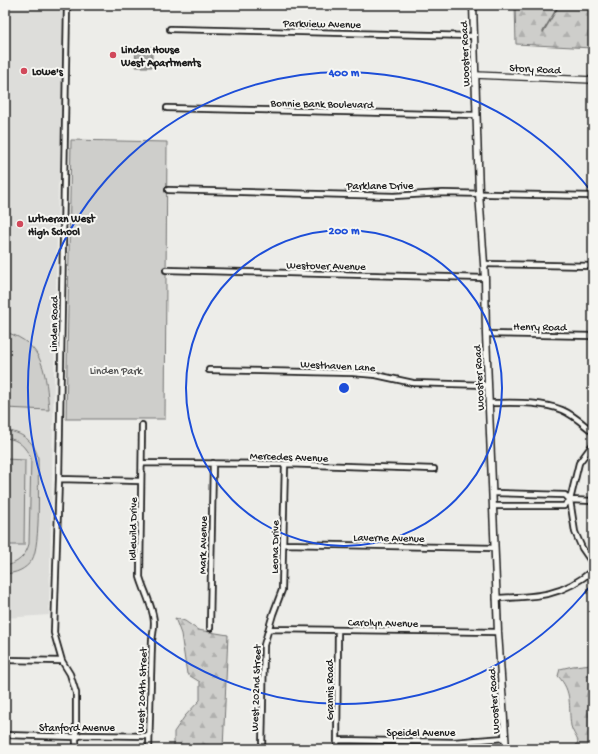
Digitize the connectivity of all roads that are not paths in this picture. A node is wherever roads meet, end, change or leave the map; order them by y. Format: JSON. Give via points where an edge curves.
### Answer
{"nodes":[{"id":1,"x":67,"y":5,"type":"edge"},
{"id":2,"x":473,"y":5,"type":"edge"},
{"id":3,"x":170,"y":29,"type":"dead end"},
{"id":4,"x":473,"y":36,"type":"junction"},
{"id":5,"x":475,"y":75,"type":"junction"},
{"id":6,"x":593,"y":80,"type":"edge"},
{"id":7,"x":167,"y":108,"type":"dead end"},
{"id":8,"x":476,"y":115,"type":"junction"},
{"id":9,"x":168,"y":190,"type":"dead end"},
{"id":10,"x":479,"y":193,"type":"junction"},
{"id":11,"x":593,"y":196,"type":"edge"},
{"id":12,"x":484,"y":264,"type":"junction"},
{"id":13,"x":593,"y":266,"type":"edge"},
{"id":14,"x":166,"y":270,"type":"dead end"},
{"id":15,"x":485,"y":278,"type":"junction"},
{"id":16,"x":486,"y":334,"type":"junction"},
{"id":17,"x":593,"y":336,"type":"edge"},
{"id":18,"x":209,"y":370,"type":"dead end"},
{"id":19,"x":488,"y":385,"type":"junction"},
{"id":20,"x":489,"y":403,"type":"junction"},
{"id":21,"x":142,"y":425,"type":"dead end"},
{"id":22,"x":593,"y":432,"type":"edge"},
{"id":23,"x":593,"y":444,"type":"edge"},
{"id":24,"x":142,"y":463,"type":"junction"},
{"id":25,"x":212,"y":463,"type":"junction"},
{"id":26,"x":285,"y":464,"type":"junction"},
{"id":27,"x":434,"y":470,"type":"dead end"},
{"id":28,"x":59,"y":479,"type":"junction"},
{"id":29,"x":142,"y":481,"type":"junction"},
{"id":30,"x":493,"y":493,"type":"junction"},
{"id":31,"x":570,"y":500,"type":"junction"},
{"id":32,"x":593,"y":501,"type":"edge"},
{"id":33,"x":493,"y":506,"type":"junction"},
{"id":34,"x":283,"y":544,"type":"junction"},
{"id":35,"x":495,"y":548,"type":"junction"},
{"id":36,"x":593,"y":564,"type":"edge"},
{"id":37,"x":593,"y":570,"type":"edge"},
{"id":38,"x":496,"y":598,"type":"junction"},
{"id":39,"x":210,"y":628,"type":"dead end"},
{"id":40,"x":269,"y":629,"type":"junction"},
{"id":41,"x":338,"y":630,"type":"junction"},
{"id":42,"x":153,"y":631,"type":"joint"},
{"id":43,"x":498,"y":632,"type":"junction"},
{"id":44,"x":5,"y":660,"type":"edge"},
{"id":45,"x":62,"y":661,"type":"junction"},
{"id":46,"x":5,"y":735,"type":"edge"},
{"id":47,"x":149,"y":736,"type":"junction"},
{"id":48,"x":77,"y":737,"type":"junction"},
{"id":49,"x":505,"y":738,"type":"junction"},
{"id":50,"x":337,"y":740,"type":"junction"},
{"id":51,"x":76,"y":749,"type":"edge"},
{"id":52,"x":149,"y":749,"type":"edge"},
{"id":53,"x":262,"y":749,"type":"edge"},
{"id":54,"x":337,"y":749,"type":"edge"},
{"id":55,"x":506,"y":749,"type":"edge"}],
"edges":[{"from":1,"to":28,"type":"street","name":"Linden Road"},
{"from":2,"to":4,"type":"main road","name":"Wooster Road"},
{"from":3,"to":4,"type":"street","name":"Parkview Avenue"},
{"from":4,"to":5,"type":"main road","name":"Wooster Road"},
{"from":5,"to":6,"type":"street","name":"Story Road"},
{"from":5,"to":8,"type":"main road","name":"Wooster Road"},
{"from":7,"to":8,"type":"street","name":"Bonnie Bank Boulevard"},
{"from":8,"to":10,"type":"main road","name":"Wooster Road"},
{"from":9,"to":10,"type":"street","name":"Parklane Drive","via":[[394,196]]},
{"from":10,"to":11,"type":"street","name":"Parklane Drive"},
{"from":10,"to":12,"type":"main road","name":"Wooster Road"},
{"from":12,"to":13,"type":"street"},
{"from":12,"to":15,"type":"main road","name":"Wooster Road"},
{"from":14,"to":15,"type":"street","name":"Westover Avenue"},
{"from":15,"to":16,"type":"main road","name":"Wooster Road"},
{"from":16,"to":17,"type":"street","name":"Henry Road"},
{"from":16,"to":19,"type":"main road","name":"Wooster Road"},
{"from":18,"to":19,"type":"street","name":"Westhaven Lane","via":[[353,373],[413,383]]},
{"from":19,"to":20,"type":"main road","name":"Wooster Road"},
{"from":20,"to":22,"type":"street","via":[[548,406],[563,411]]},
{"from":20,"to":30,"type":"main road","name":"Wooster Road"},
{"from":21,"to":24,"type":"street","name":"Idlewild Drive"},
{"from":23,"to":31,"type":"street","via":[[579,463]]},
{"from":24,"to":25,"type":"street","name":"Mercedes Avenue"},
{"from":24,"to":29,"type":"street","name":"Idlewild Drive"},
{"from":25,"to":26,"type":"street","name":"Mercedes Avenue"},
{"from":25,"to":39,"type":"street","name":"Mark Avenue"},
{"from":26,"to":27,"type":"street","name":"Mercedes Avenue"},
{"from":26,"to":34,"type":"street","name":"Leona Drive"},
{"from":28,"to":29,"type":"street"},
{"from":28,"to":45,"type":"street","name":"Linden Road","via":[[54,633]]},
{"from":29,"to":42,"type":"street","name":"Idlewild Drive","via":[[140,577],[154,622]]},
{"from":30,"to":31,"type":"street","via":[[565,494]]},
{"from":30,"to":33,"type":"main road","name":"Wooster Road"},
{"from":31,"to":32,"type":"street"},
{"from":31,"to":33,"type":"street","via":[[564,506]]},
{"from":31,"to":36,"type":"street","via":[[575,532]]},
{"from":33,"to":35,"type":"main road","name":"Wooster Road"},
{"from":34,"to":35,"type":"street","name":"Laverne Avenue"},
{"from":34,"to":40,"type":"street","name":"Leona Drive","via":[[282,590]]},
{"from":35,"to":38,"type":"main road","name":"Wooster Road"},
{"from":37,"to":38,"type":"street","via":[[580,581],[558,592],[534,597]]},
{"from":38,"to":43,"type":"main road","name":"Wooster Road"},
{"from":40,"to":41,"type":"street","name":"Carolyn Avenue"},
{"from":40,"to":53,"type":"street","name":"West 202nd Street","via":[[264,645]]},
{"from":41,"to":43,"type":"street","name":"Carolyn Avenue"},
{"from":41,"to":50,"type":"street","name":"Grannis Road"},
{"from":42,"to":47,"type":"street","name":"West 204th Street"},
{"from":43,"to":49,"type":"main road","name":"Wooster Road"},
{"from":44,"to":45,"type":"street"},
{"from":45,"to":48,"type":"street","name":"Linden Road","via":[[70,674],[76,693]]},
{"from":46,"to":48,"type":"street","name":"Stanford Avenue"},
{"from":47,"to":48,"type":"street","name":"Stanford Avenue"},
{"from":47,"to":52,"type":"street","name":"West 204th Street"},
{"from":48,"to":51,"type":"street","name":"Linden Road"},
{"from":49,"to":50,"type":"street","name":"Speidel Avenue","via":[[452,742]]},
{"from":49,"to":55,"type":"main road","name":"Wooster Road"},
{"from":50,"to":54,"type":"street","name":"Grannis Road"}]}
